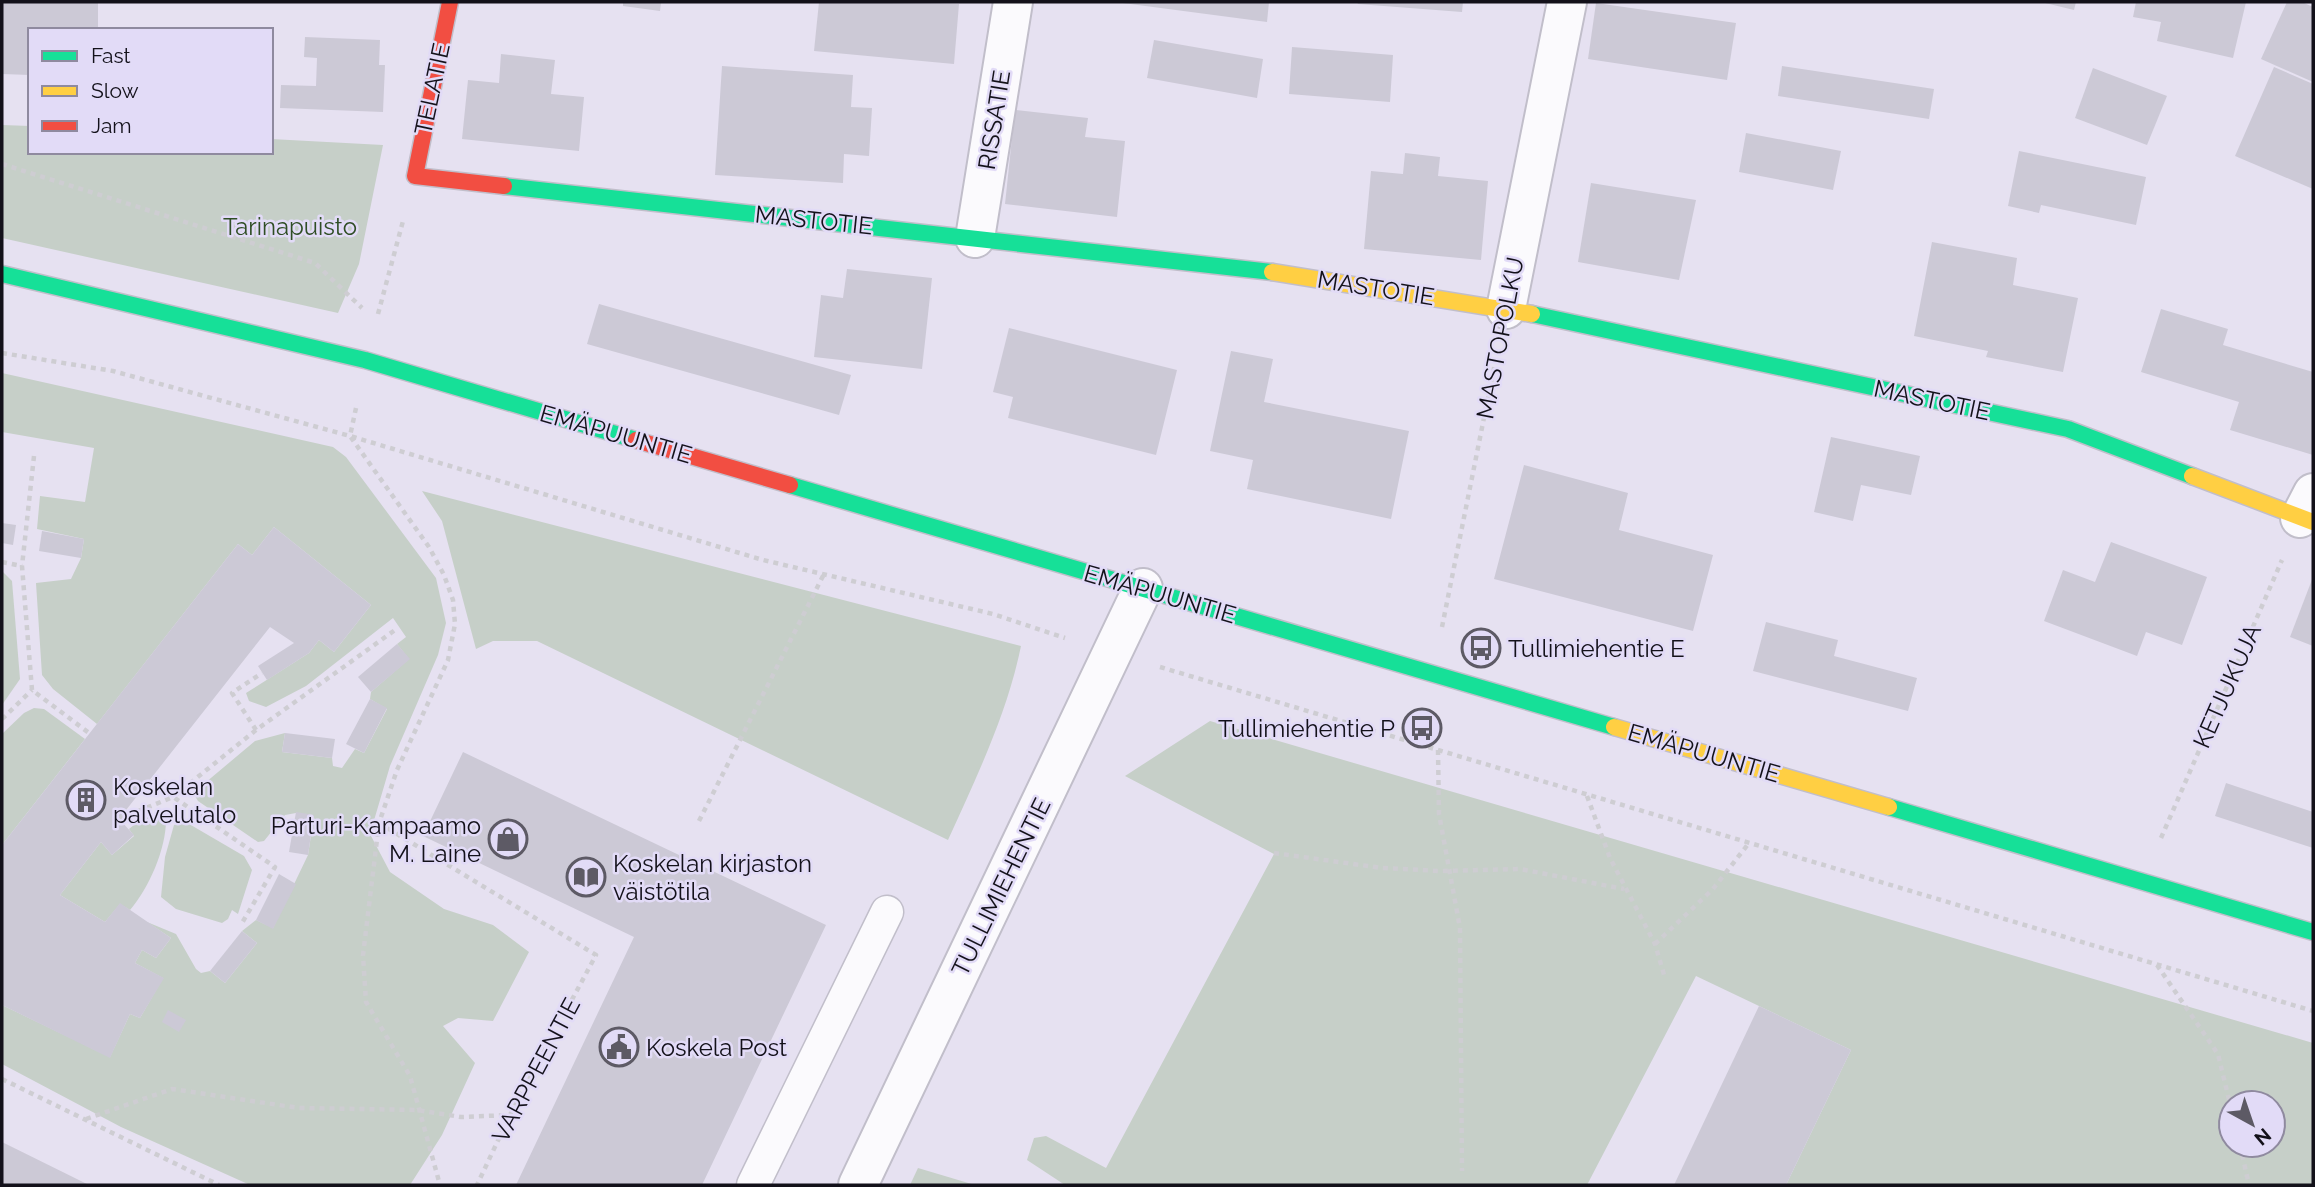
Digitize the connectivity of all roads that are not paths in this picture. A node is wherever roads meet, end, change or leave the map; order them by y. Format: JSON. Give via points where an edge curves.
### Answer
{"nodes":[{"id":1,"x":450,"y":2,"type":"edge"},
{"id":2,"x":1013,"y":2,"type":"edge"},
{"id":3,"x":1567,"y":2,"type":"edge"},
{"id":4,"x":415,"y":176,"type":"joint"},
{"id":5,"x":975,"y":238,"type":"junction"},
{"id":6,"x":2,"y":274,"type":"edge"},
{"id":7,"x":1506,"y":309,"type":"junction"},
{"id":8,"x":2309,"y":511,"type":"edge"},
{"id":9,"x":1143,"y":588,"type":"junction"},
{"id":10,"x":887,"y":912,"type":"dead end"},
{"id":11,"x":2313,"y":932,"type":"edge"},
{"id":12,"x":753,"y":1185,"type":"edge"},
{"id":13,"x":858,"y":1185,"type":"edge"}],
"edges":[{"from":1,"to":4,"type":"street","name":"TELATIE"},
{"from":2,"to":5,"type":"street","name":"RISSATIE"},
{"from":3,"to":7,"type":"street","name":"MASTOPOLKU"},
{"from":4,"to":5,"type":"street","name":"MASTOTIE"},
{"from":5,"to":7,"type":"street","name":"MASTOTIE","via":[[1269,272]]},
{"from":6,"to":9,"type":"street","name":"EMÄPUUNTIE","via":[[365,360]]},
{"from":7,"to":8,"type":"street","name":"MASTOTIE","via":[[2068,429]]},
{"from":9,"to":11,"type":"street","name":"EMÄPUUNTIE"},
{"from":9,"to":13,"type":"street","name":"TULLIMIEHENTIE"},
{"from":10,"to":12,"type":"lane"}]}
